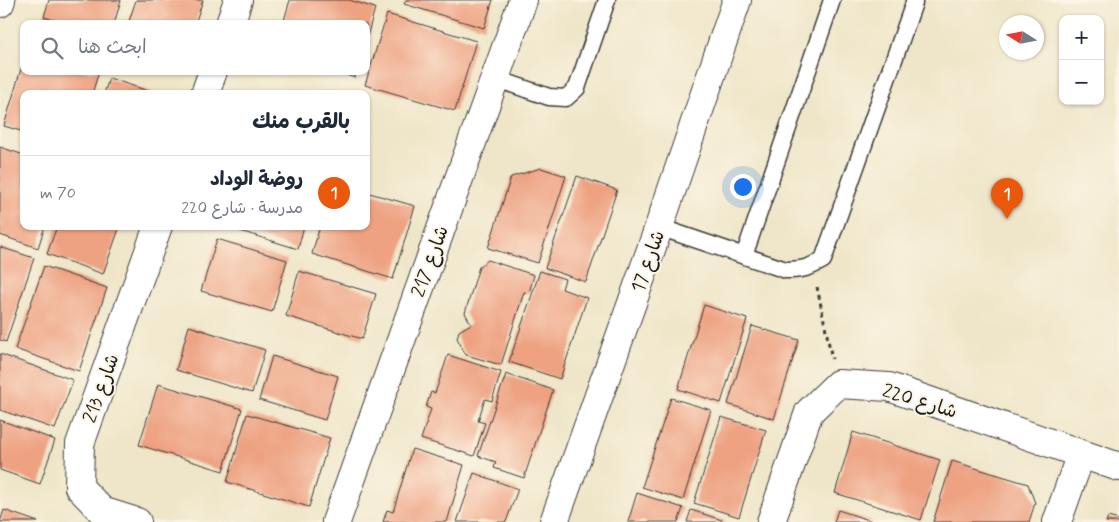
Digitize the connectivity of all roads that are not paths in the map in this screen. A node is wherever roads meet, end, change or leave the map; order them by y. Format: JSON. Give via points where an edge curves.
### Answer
{"nodes":[{"id":1,"x":238,"y":0,"type":"edge"},
{"id":2,"x":523,"y":0,"type":"edge"},
{"id":3,"x":607,"y":0,"type":"edge"},
{"id":4,"x":737,"y":0,"type":"edge"},
{"id":5,"x":832,"y":0,"type":"edge"},
{"id":6,"x":914,"y":0,"type":"edge"},
{"id":7,"x":231,"y":20,"type":"edge"},
{"id":8,"x":212,"y":75,"type":"edge"},
{"id":9,"x":494,"y":78,"type":"junction"},
{"id":10,"x":206,"y":90,"type":"edge"},
{"id":11,"x":659,"y":227,"type":"junction"},
{"id":12,"x":157,"y":230,"type":"edge"},
{"id":13,"x":744,"y":256,"type":"junction"},
{"id":14,"x":1081,"y":454,"type":"junction"},
{"id":15,"x":1119,"y":467,"type":"edge"},
{"id":16,"x":137,"y":522,"type":"edge"},
{"id":17,"x":336,"y":522,"type":"edge"},
{"id":18,"x":554,"y":522,"type":"edge"},
{"id":19,"x":771,"y":522,"type":"edge"},
{"id":20,"x":1057,"y":522,"type":"edge"}],
"edges":[{"from":1,"to":7,"type":"street"},
{"from":2,"to":9,"type":"street","name":"شارع 217"},
{"from":3,"to":9,"type":"lane","via":[[577,88],[566,98],[549,97]]},
{"from":4,"to":11,"type":"street","name":"شارع 17"},
{"from":5,"to":13,"type":"lane"},
{"from":6,"to":13,"type":"lane","via":[[823,260],[800,270],[786,270]]},
{"from":8,"to":10,"type":"street"},
{"from":9,"to":17,"type":"street","name":"شارع 217"},
{"from":11,"to":13,"type":"lane"},
{"from":11,"to":18,"type":"street","name":"شارع 17"},
{"from":12,"to":16,"type":"street","name":"شارع 213","via":[[80,444],[79,487],[102,510]]},
{"from":14,"to":15,"type":"street","name":"شارع 220"},
{"from":14,"to":19,"type":"street","name":"شارع 220","via":[[889,387],[838,384],[809,412]]},
{"from":14,"to":20,"type":"street"}]}
